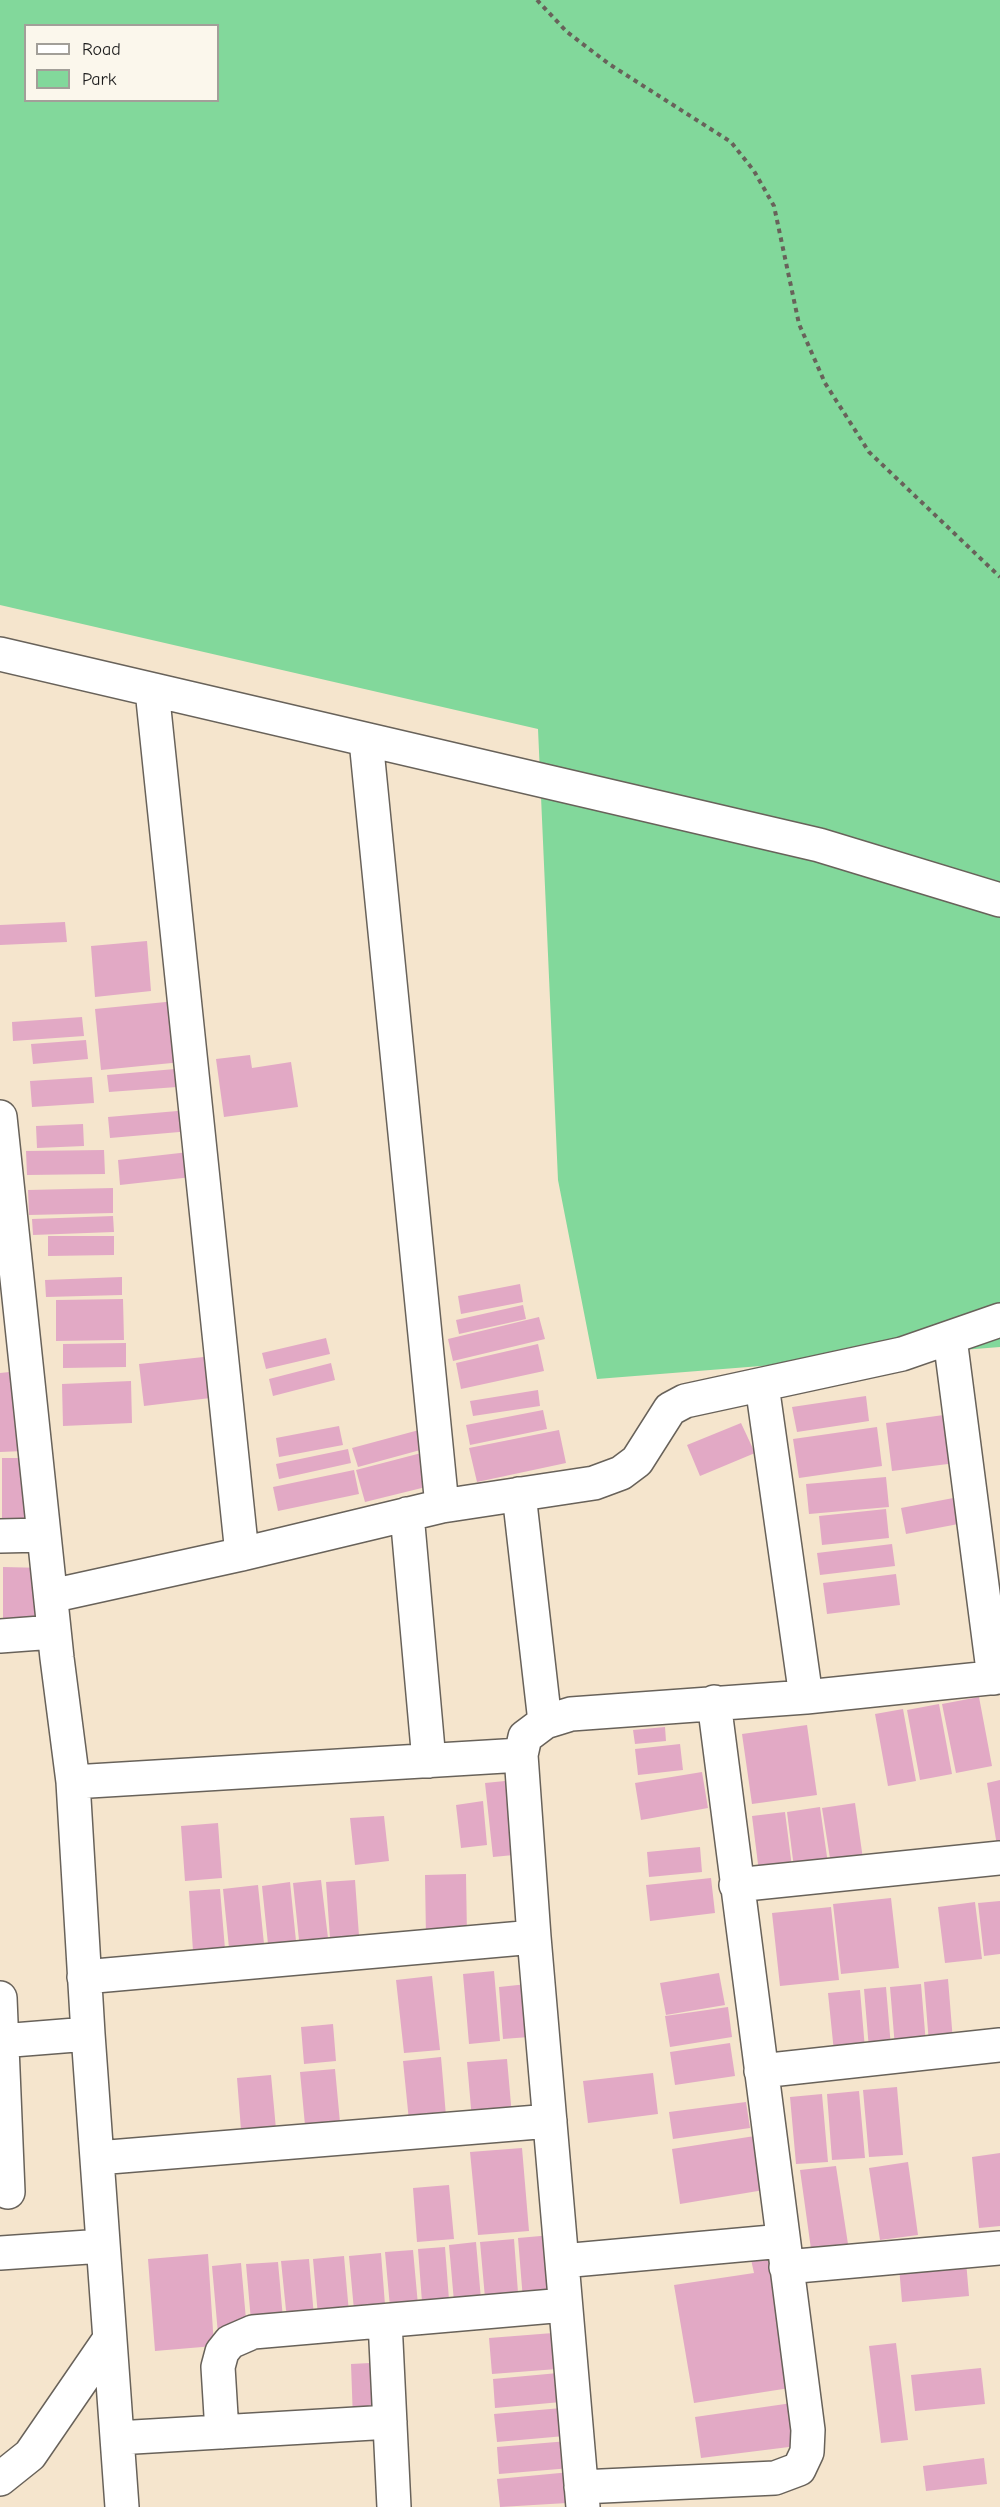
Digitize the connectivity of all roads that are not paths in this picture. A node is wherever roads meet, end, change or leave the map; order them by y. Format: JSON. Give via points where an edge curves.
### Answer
{"nodes":[{"id":1,"x":0,"y":654,"type":"edge"},
{"id":2,"x":152,"y":690,"type":"junction"},
{"id":3,"x":366,"y":740,"type":"junction"},
{"id":4,"x":1000,"y":900,"type":"edge"},
{"id":5,"x":0,"y":1124,"type":"edge"},
{"id":6,"x":1000,"y":1320,"type":"edge"},
{"id":7,"x":950,"y":1338,"type":"junction"},
{"id":8,"x":13,"y":1356,"type":"edge"},
{"id":9,"x":762,"y":1384,"type":"junction"},
{"id":10,"x":519,"y":1494,"type":"junction"},
{"id":11,"x":442,"y":1506,"type":"junction"},
{"id":12,"x":407,"y":1514,"type":"junction"},
{"id":13,"x":44,"y":1535,"type":"junction"},
{"id":14,"x":0,"y":1536,"type":"edge"},
{"id":15,"x":242,"y":1554,"type":"junction"},
{"id":16,"x":51,"y":1596,"type":"junction"},
{"id":17,"x":54,"y":1632,"type":"junction"},
{"id":18,"x":0,"y":1636,"type":"edge"},
{"id":19,"x":997,"y":1677,"type":"edge"},
{"id":20,"x":806,"y":1697,"type":"junction"},
{"id":21,"x":714,"y":1702,"type":"junction"},
{"id":22,"x":545,"y":1722,"type":"junction"},
{"id":23,"x":521,"y":1755,"type":"junction"},
{"id":24,"x":429,"y":1761,"type":"junction"},
{"id":25,"x":73,"y":1782,"type":"junction"},
{"id":26,"x":1000,"y":1858,"type":"edge"},
{"id":27,"x":736,"y":1885,"type":"junction"},
{"id":28,"x":534,"y":1937,"type":"junction"},
{"id":29,"x":84,"y":1977,"type":"junction"},
{"id":30,"x":0,"y":1998,"type":"edge"},
{"id":31,"x":88,"y":2034,"type":"junction"},
{"id":32,"x":1,"y":2041,"type":"edge"},
{"id":33,"x":1000,"y":2045,"type":"edge"},
{"id":34,"x":761,"y":2071,"type":"junction"},
{"id":35,"x":550,"y":2121,"type":"junction"},
{"id":36,"x":97,"y":2158,"type":"junction"},
{"id":37,"x":9,"y":2192,"type":"dead end"},
{"id":38,"x":103,"y":2246,"type":"junction"},
{"id":39,"x":1000,"y":2248,"type":"edge"},
{"id":40,"x":0,"y":2253,"type":"edge"},
{"id":41,"x":785,"y":2254,"type":"junction"},
{"id":42,"x":562,"y":2261,"type":"junction"},
{"id":43,"x":565,"y":2305,"type":"junction"},
{"id":44,"x":385,"y":2321,"type":"junction"},
{"id":45,"x":109,"y":2340,"type":"junction"},
{"id":46,"x":390,"y":2422,"type":"junction"},
{"id":47,"x":222,"y":2432,"type":"junction"},
{"id":48,"x":117,"y":2438,"type":"junction"},
{"id":49,"x":0,"y":2479,"type":"edge"},
{"id":50,"x":582,"y":2497,"type":"edge"},
{"id":51,"x":122,"y":2507,"type":"edge"},
{"id":52,"x":394,"y":2507,"type":"edge"}],
"edges":[{"from":1,"to":2,"type":"street"},
{"from":2,"to":3,"type":"street"},
{"from":2,"to":15,"type":"street"},
{"from":3,"to":4,"type":"street","via":[[819,845]]},
{"from":3,"to":11,"type":"street"},
{"from":5,"to":8,"type":"street"},
{"from":6,"to":7,"type":"street"},
{"from":7,"to":9,"type":"street","via":[[902,1354]]},
{"from":7,"to":19,"type":"street"},
{"from":8,"to":13,"type":"street"},
{"from":9,"to":10,"type":"street","via":[[685,1401],[670,1409],[637,1461],[621,1473],[594,1483]]},
{"from":9,"to":20,"type":"street"},
{"from":10,"to":11,"type":"street"},
{"from":10,"to":22,"type":"street"},
{"from":11,"to":12,"type":"street"},
{"from":12,"to":15,"type":"street"},
{"from":12,"to":24,"type":"street"},
{"from":13,"to":14,"type":"street"},
{"from":13,"to":16,"type":"street"},
{"from":15,"to":16,"type":"street"},
{"from":16,"to":17,"type":"street"},
{"from":17,"to":18,"type":"street"},
{"from":17,"to":25,"type":"street"},
{"from":19,"to":20,"type":"street"},
{"from":20,"to":21,"type":"street"},
{"from":21,"to":22,"type":"street","via":[[571,1714]]},
{"from":21,"to":27,"type":"street"},
{"from":22,"to":23,"type":"street","via":[[525,1737]]},
{"from":23,"to":24,"type":"street"},
{"from":23,"to":28,"type":"street"},
{"from":24,"to":25,"type":"street"},
{"from":25,"to":29,"type":"street"},
{"from":26,"to":27,"type":"street"},
{"from":27,"to":34,"type":"street"},
{"from":28,"to":29,"type":"street"},
{"from":28,"to":35,"type":"street"},
{"from":29,"to":31,"type":"street"},
{"from":30,"to":32,"type":"street"},
{"from":31,"to":32,"type":"street"},
{"from":31,"to":36,"type":"street"},
{"from":32,"to":37,"type":"street"},
{"from":33,"to":34,"type":"street"},
{"from":34,"to":41,"type":"street"},
{"from":35,"to":36,"type":"street"},
{"from":35,"to":42,"type":"street"},
{"from":36,"to":38,"type":"street"},
{"from":38,"to":40,"type":"street"},
{"from":38,"to":45,"type":"street"},
{"from":39,"to":41,"type":"street"},
{"from":41,"to":42,"type":"street"},
{"from":41,"to":50,"type":"street","via":[[807,2430],[807,2452],[799,2469],[775,2478]]},
{"from":42,"to":43,"type":"street"},
{"from":43,"to":44,"type":"street"},
{"from":43,"to":50,"type":"street"},
{"from":44,"to":46,"type":"street"},
{"from":44,"to":47,"type":"street","via":[[253,2332],[230,2342],[218,2367]]},
{"from":45,"to":48,"type":"street"},
{"from":45,"to":49,"type":"street","via":[[30,2455]]},
{"from":46,"to":47,"type":"street"},
{"from":46,"to":52,"type":"street"},
{"from":47,"to":48,"type":"street"},
{"from":48,"to":51,"type":"street"}]}
